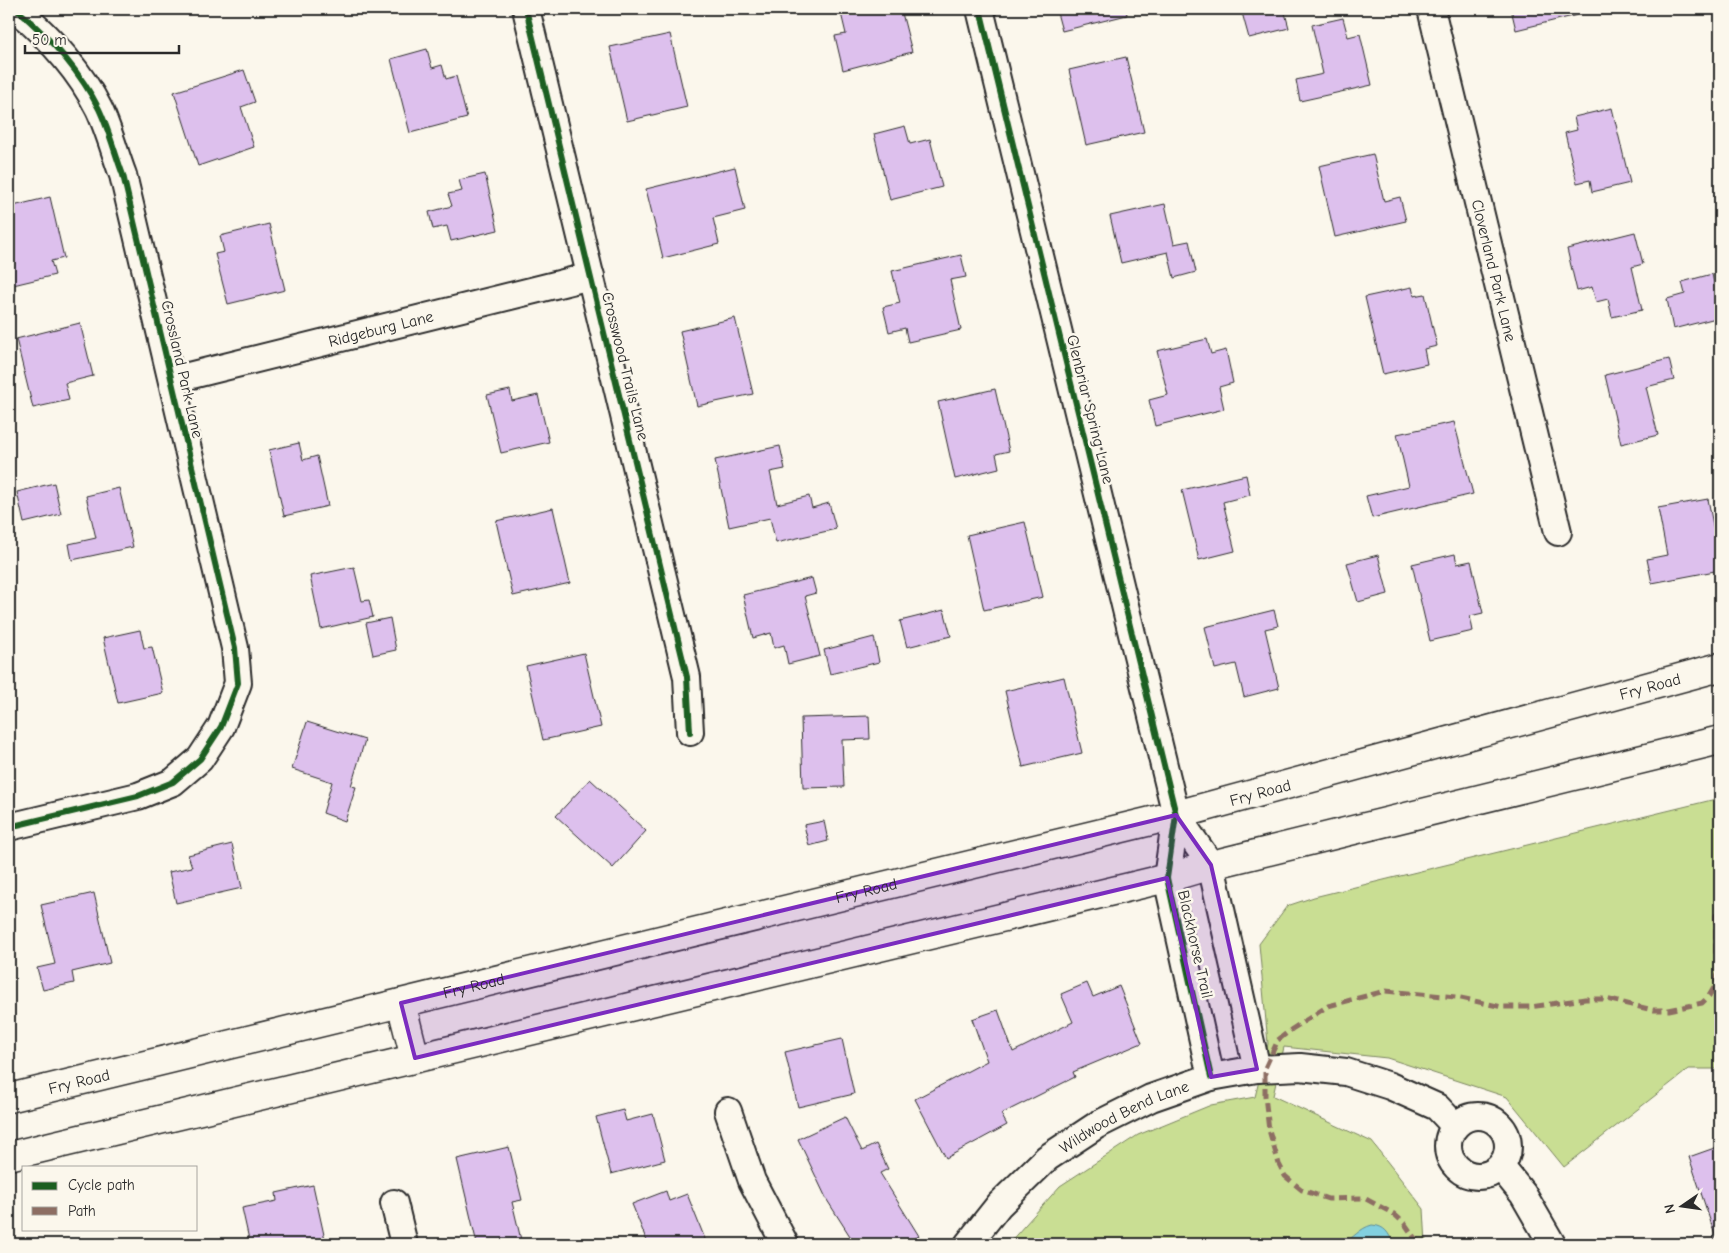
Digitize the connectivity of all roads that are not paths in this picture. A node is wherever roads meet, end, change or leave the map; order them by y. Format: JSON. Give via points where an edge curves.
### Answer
{"nodes":[{"id":1,"x":16,"y":9,"type":"edge"},
{"id":2,"x":526,"y":9,"type":"edge"},
{"id":3,"x":980,"y":9,"type":"edge"},
{"id":4,"x":1431,"y":9,"type":"edge"},
{"id":5,"x":590,"y":276,"type":"junction"},
{"id":6,"x":172,"y":380,"type":"junction"},
{"id":7,"x":1558,"y":532,"type":"dead end"},
{"id":8,"x":1720,"y":667,"type":"edge"},
{"id":9,"x":690,"y":732,"type":"dead end"},
{"id":10,"x":1720,"y":740,"type":"edge"},
{"id":11,"x":1176,"y":815,"type":"junction"},
{"id":12,"x":9,"y":827,"type":"edge"},
{"id":13,"x":1211,"y":865,"type":"junction"},
{"id":14,"x":1167,"y":878,"type":"junction"},
{"id":15,"x":401,"y":1003,"type":"junction"},
{"id":16,"x":415,"y":1058,"type":"junction"},
{"id":17,"x":1257,"y":1069,"type":"junction"},
{"id":18,"x":1212,"y":1078,"type":"junction"},
{"id":19,"x":9,"y":1098,"type":"edge"},
{"id":20,"x":728,"y":1111,"type":"dead end"},
{"id":21,"x":1455,"y":1126,"type":"junction"},
{"id":22,"x":9,"y":1156,"type":"edge"},
{"id":23,"x":1502,"y":1166,"type":"junction"},
{"id":24,"x":394,"y":1203,"type":"dead end"},
{"id":25,"x":404,"y":1244,"type":"edge"},
{"id":26,"x":785,"y":1244,"type":"edge"},
{"id":27,"x":968,"y":1244,"type":"edge"},
{"id":28,"x":1552,"y":1244,"type":"edge"}],
"edges":[{"from":1,"to":6,"type":"street","name":"Crossland Park Lane","via":[[72,66],[99,110],[123,175]]},
{"from":2,"to":5,"type":"street","name":"Crosswood Trails Lane"},
{"from":3,"to":11,"type":"street","name":"Glenbriar Spring Lane"},
{"from":4,"to":7,"type":"street","name":"Cloverland Park Lane"},
{"from":5,"to":6,"type":"street","name":"Ridgeburg Lane"},
{"from":5,"to":9,"type":"street","name":"Crosswood Trails Lane","via":[[687,678]]},
{"from":6,"to":12,"type":"street","name":"Crossland Park Lane","via":[[236,648],[238,683],[221,727],[200,759],[173,782],[138,796]]},
{"from":8,"to":11,"type":"main road","name":"Fry Road"},
{"from":10,"to":13,"type":"main road"},
{"from":11,"to":13,"type":"street","name":"Blackhorse Trail"},
{"from":11,"to":14,"type":"street","name":"Blackhorse Trail"},
{"from":11,"to":15,"type":"main road","name":"Fry Road"},
{"from":13,"to":14,"type":"main road"},
{"from":13,"to":17,"type":"street","name":"Blackhorse Trail"},
{"from":14,"to":16,"type":"main road"},
{"from":14,"to":18,"type":"street","name":"Blackhorse Trail"},
{"from":15,"to":16,"type":"main road"},
{"from":15,"to":19,"type":"main road","name":"Fry Road"},
{"from":16,"to":22,"type":"main road"},
{"from":17,"to":18,"type":"street","name":"Wildwood Bend Lane"},
{"from":17,"to":21,"type":"street","name":"Wildwood Bend Lane","via":[[1300,1066],[1346,1072],[1390,1086],[1437,1107]]},
{"from":18,"to":27,"type":"street","name":"Wildwood Bend Lane","via":[[1152,1098],[1105,1121],[1047,1158],[999,1204]]},
{"from":20,"to":26,"type":"street","via":[[752,1181]]},
{"from":21,"to":23,"type":"street","via":[[1470,1117],[1487,1117],[1497,1122],[1509,1143]]},
{"from":21,"to":23,"type":"street","via":[[1448,1146],[1456,1167],[1470,1176],[1480,1177],[1490,1175]]},
{"from":23,"to":28,"type":"street","via":[[1523,1194]]},
{"from":24,"to":25,"type":"street"}]}
